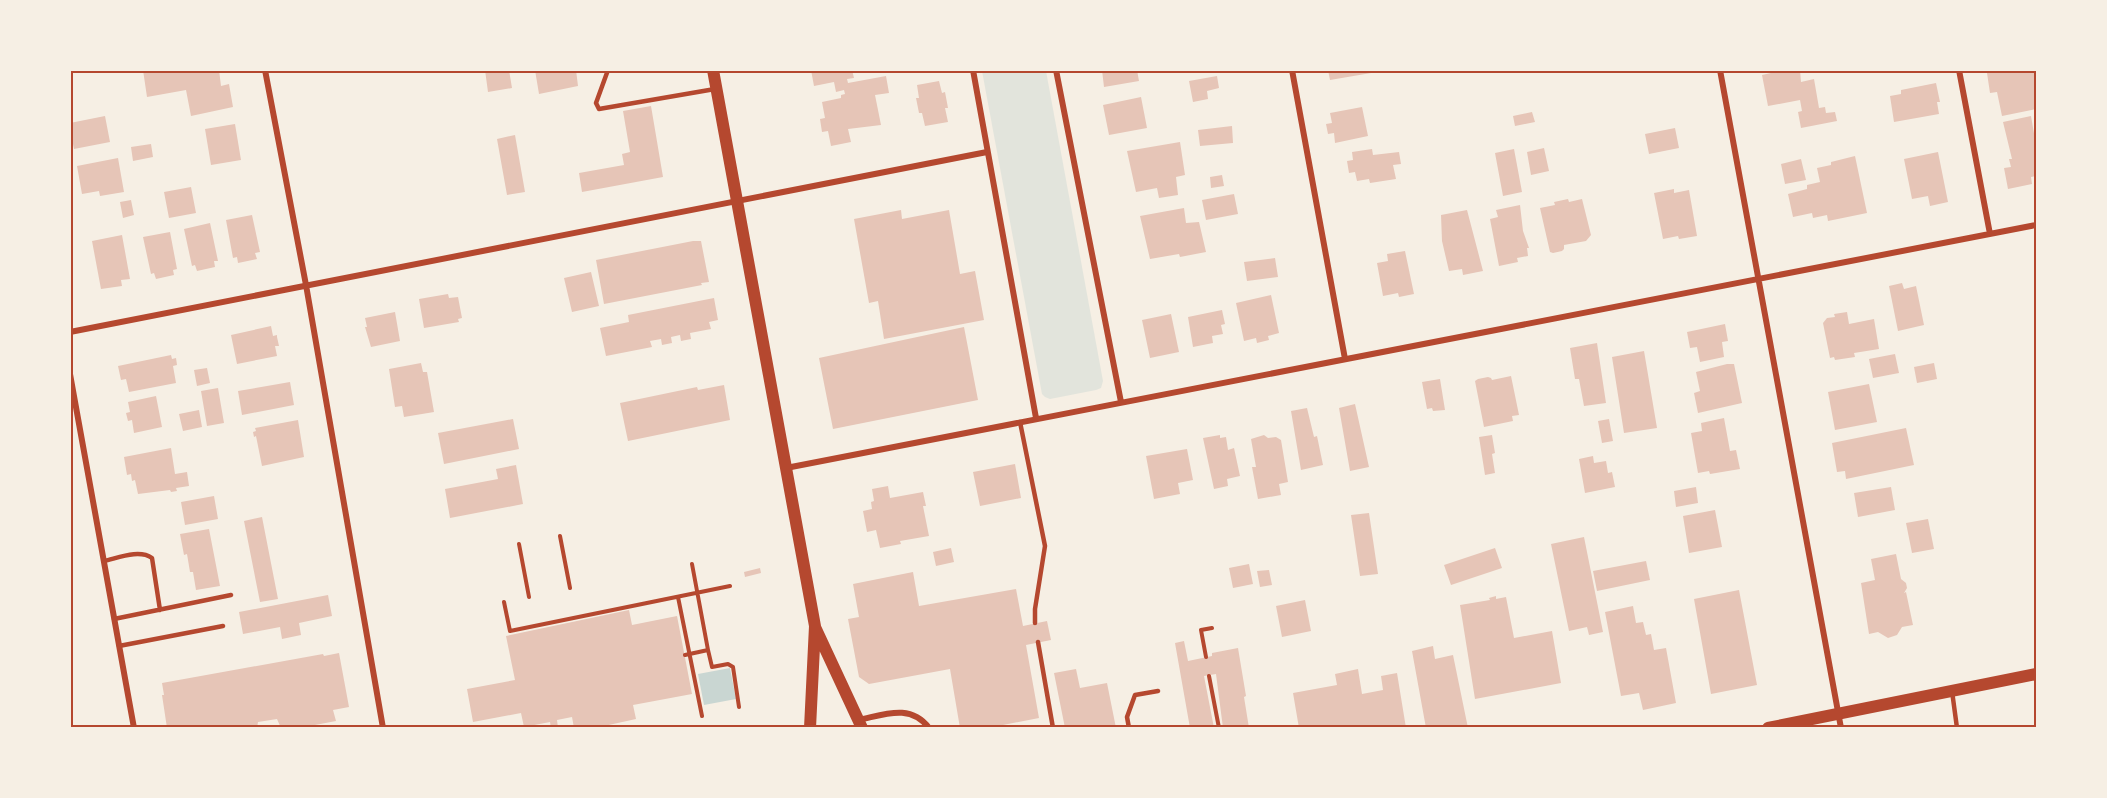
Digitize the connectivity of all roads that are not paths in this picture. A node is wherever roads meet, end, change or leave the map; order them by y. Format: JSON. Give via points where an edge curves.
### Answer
{"nodes":[{"id":1,"x":265,"y":70,"type":"edge"},
{"id":2,"x":608,"y":70,"type":"edge"},
{"id":3,"x":713,"y":70,"type":"edge"},
{"id":4,"x":973,"y":70,"type":"edge"},
{"id":5,"x":1056,"y":70,"type":"edge"},
{"id":6,"x":1292,"y":70,"type":"edge"},
{"id":7,"x":1720,"y":70,"type":"edge"},
{"id":8,"x":1959,"y":70,"type":"edge"},
{"id":9,"x":716,"y":89,"type":"junction"},
{"id":10,"x":987,"y":152,"type":"junction"},
{"id":11,"x":736,"y":201,"type":"junction"},
{"id":12,"x":2037,"y":225,"type":"edge"},
{"id":13,"x":1990,"y":234,"type":"junction"},
{"id":14,"x":1760,"y":279,"type":"junction"},
{"id":15,"x":306,"y":285,"type":"junction"},
{"id":16,"x":70,"y":332,"type":"edge"},
{"id":17,"x":1345,"y":359,"type":"junction"},
{"id":18,"x":70,"y":374,"type":"edge"},
{"id":19,"x":1121,"y":402,"type":"junction"},
{"id":20,"x":1036,"y":418,"type":"junction"},
{"id":21,"x":1020,"y":422,"type":"junction"},
{"id":22,"x":786,"y":468,"type":"junction"},
{"id":23,"x":104,"y":561,"type":"junction"},
{"id":24,"x":231,"y":595,"type":"dead end"},
{"id":25,"x":160,"y":610,"type":"junction"},
{"id":26,"x":114,"y":619,"type":"junction"},
{"id":27,"x":1035,"y":623,"type":"dead end"},
{"id":28,"x":224,"y":626,"type":"dead end"},
{"id":29,"x":814,"y":626,"type":"junction"},
{"id":30,"x":1038,"y":642,"type":"dead end"},
{"id":31,"x":119,"y":646,"type":"junction"},
{"id":32,"x":2037,"y":674,"type":"edge"},
{"id":33,"x":1158,"y":691,"type":"dead end"},
{"id":34,"x":1952,"y":691,"type":"junction"},
{"id":35,"x":1839,"y":713,"type":"junction"},
{"id":36,"x":860,"y":724,"type":"edge"},
{"id":37,"x":134,"y":728,"type":"edge"},
{"id":38,"x":383,"y":728,"type":"edge"},
{"id":39,"x":810,"y":728,"type":"edge"},
{"id":40,"x":929,"y":728,"type":"edge"},
{"id":41,"x":1053,"y":728,"type":"edge"},
{"id":42,"x":1130,"y":728,"type":"edge"},
{"id":43,"x":1768,"y":728,"type":"edge"},
{"id":44,"x":1841,"y":728,"type":"edge"},
{"id":45,"x":1957,"y":728,"type":"edge"}],
"edges":[{"from":1,"to":15,"type":"street"},
{"from":2,"to":9,"type":"lane","via":[[596,103],[598,109]]},
{"from":3,"to":9,"type":"main road"},
{"from":4,"to":10,"type":"street"},
{"from":5,"to":19,"type":"street"},
{"from":6,"to":17,"type":"street"},
{"from":7,"to":14,"type":"street"},
{"from":8,"to":13,"type":"street"},
{"from":9,"to":11,"type":"main road"},
{"from":10,"to":11,"type":"street"},
{"from":10,"to":20,"type":"street"},
{"from":11,"to":15,"type":"street"},
{"from":11,"to":22,"type":"main road"},
{"from":12,"to":13,"type":"street"},
{"from":13,"to":14,"type":"street"},
{"from":14,"to":17,"type":"street"},
{"from":14,"to":35,"type":"street"},
{"from":15,"to":16,"type":"street"},
{"from":15,"to":38,"type":"street"},
{"from":17,"to":19,"type":"street"},
{"from":18,"to":23,"type":"street"},
{"from":19,"to":20,"type":"street"},
{"from":20,"to":21,"type":"street"},
{"from":21,"to":22,"type":"street"},
{"from":21,"to":27,"type":"lane","via":[[1044,537]]},
{"from":22,"to":29,"type":"main road"},
{"from":23,"to":25,"type":"lane","via":[[138,554],[152,558]]},
{"from":23,"to":26,"type":"street"},
{"from":24,"to":25,"type":"lane"},
{"from":25,"to":26,"type":"lane"},
{"from":26,"to":31,"type":"street"},
{"from":28,"to":31,"type":"lane"},
{"from":29,"to":36,"type":"main road"},
{"from":29,"to":39,"type":"main road"},
{"from":30,"to":41,"type":"lane"},
{"from":31,"to":37,"type":"street"},
{"from":32,"to":34,"type":"main road"},
{"from":33,"to":42,"type":"lane","via":[[1135,695],[1127,717]]},
{"from":34,"to":35,"type":"main road"},
{"from":34,"to":45,"type":"lane"},
{"from":35,"to":43,"type":"main road"},
{"from":35,"to":44,"type":"street"},
{"from":36,"to":40,"type":"street","via":[[903,712],[919,716]]}]}
